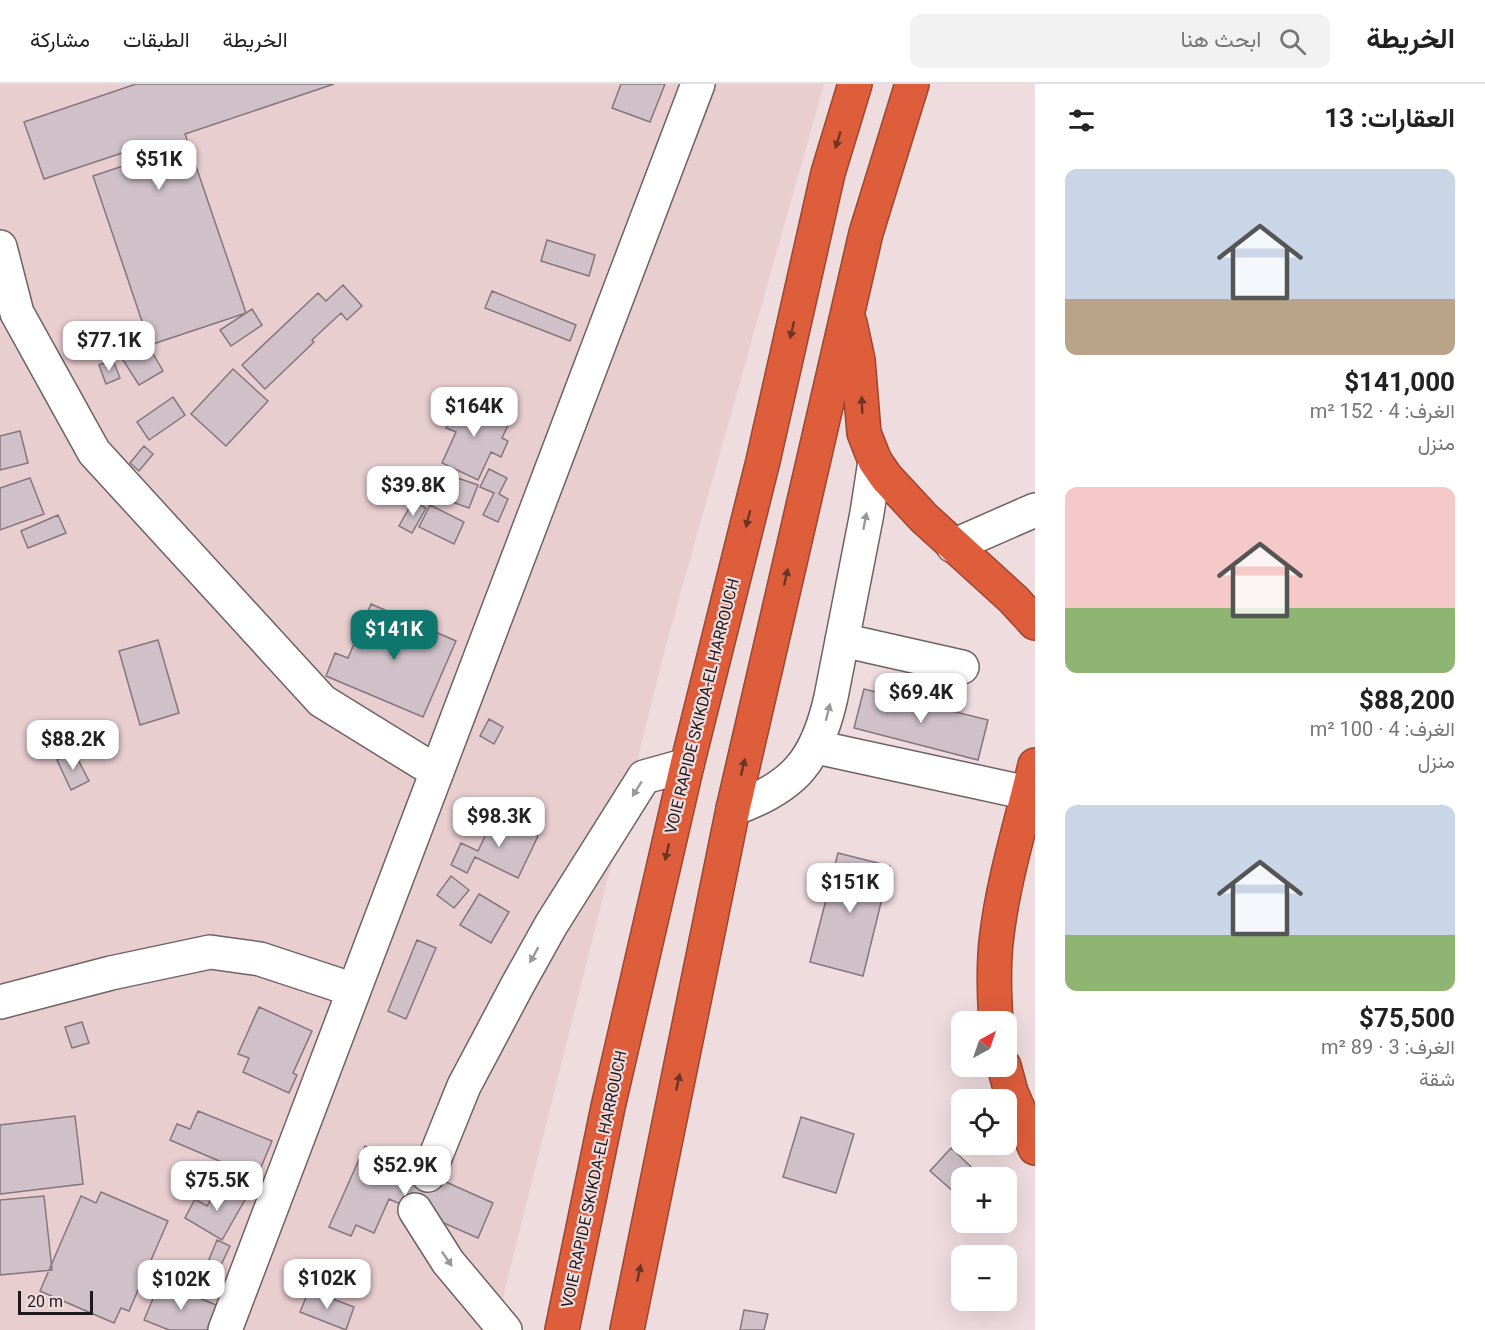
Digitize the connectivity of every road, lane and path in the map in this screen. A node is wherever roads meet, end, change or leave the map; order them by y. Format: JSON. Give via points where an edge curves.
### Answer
{"nodes":[{"id":1,"x":698,"y":84,"type":"edge"},
{"id":2,"x":855,"y":84,"type":"edge"},
{"id":3,"x":912,"y":84,"type":"edge"},
{"id":4,"x":0,"y":246,"type":"edge"},
{"id":5,"x":847,"y":314,"type":"junction"},
{"id":6,"x":875,"y":461,"type":"junction"},
{"id":7,"x":1035,"y":510,"type":"edge"},
{"id":8,"x":953,"y":546,"type":"junction"},
{"id":9,"x":1035,"y":623,"type":"edge"},
{"id":10,"x":842,"y":640,"type":"junction"},
{"id":11,"x":962,"y":667,"type":"dead end"},
{"id":12,"x":816,"y":747,"type":"junction"},
{"id":13,"x":687,"y":765,"type":"junction"},
{"id":14,"x":437,"y":772,"type":"junction"},
{"id":15,"x":1032,"y":779,"type":"edge"},
{"id":16,"x":733,"y":808,"type":"junction"},
{"id":17,"x":354,"y":990,"type":"junction"},
{"id":18,"x":0,"y":1002,"type":"edge"},
{"id":19,"x":996,"y":1011,"type":"edge"},
{"id":20,"x":1007,"y":1077,"type":"edge"},
{"id":21,"x":1035,"y":1148,"type":"edge"},
{"id":22,"x":428,"y":1175,"type":"dead end"},
{"id":23,"x":415,"y":1210,"type":"dead end"},
{"id":24,"x":225,"y":1330,"type":"edge"},
{"id":25,"x":505,"y":1330,"type":"edge"},
{"id":26,"x":562,"y":1330,"type":"edge"},
{"id":27,"x":627,"y":1330,"type":"edge"}],
"edges":[{"from":1,"to":14,"type":"lane"},
{"from":2,"to":13,"type":"highway","name":"VOIE RAPIDE SKIKDA-EL HARROUCH","one_way":true,"via":[[828,172],[763,461]]},
{"from":3,"to":5,"type":"highway","via":[[866,233]]},
{"from":4,"to":14,"type":"lane","via":[[17,313],[94,452],[322,701]]},
{"from":6,"to":5,"type":"highway","one_way":true,"via":[[864,433],[858,360]]},
{"from":16,"to":5,"type":"highway","one_way":true},
{"from":6,"to":8,"type":"highway"},
{"from":10,"to":6,"type":"lane","one_way":true},
{"from":7,"to":8,"type":"lane"},
{"from":8,"to":9,"type":"highway"},
{"from":10,"to":11,"type":"lane"},
{"from":12,"to":10,"type":"lane","one_way":true,"via":[[826,722]]},
{"from":12,"to":15,"type":"lane"},
{"from":12,"to":16,"type":"lane","via":[[800,770],[780,788]]},
{"from":13,"to":22,"type":"lane","one_way":true,"via":[[644,777],[598,849],[551,925],[464,1086]]},
{"from":13,"to":26,"type":"highway","name":"VOIE RAPIDE SKIKDA-EL HARROUCH","one_way":true,"via":[[608,1107]]},
{"from":14,"to":17,"type":"lane"},
{"from":15,"to":19,"type":"highway","via":[[996,936]]},
{"from":27,"to":16,"type":"highway","one_way":true},
{"from":17,"to":18,"type":"lane","via":[[260,959],[210,952]]},
{"from":17,"to":24,"type":"lane"},
{"from":20,"to":21,"type":"highway"},
{"from":23,"to":25,"type":"lane","one_way":true,"via":[[448,1262]]}]}
